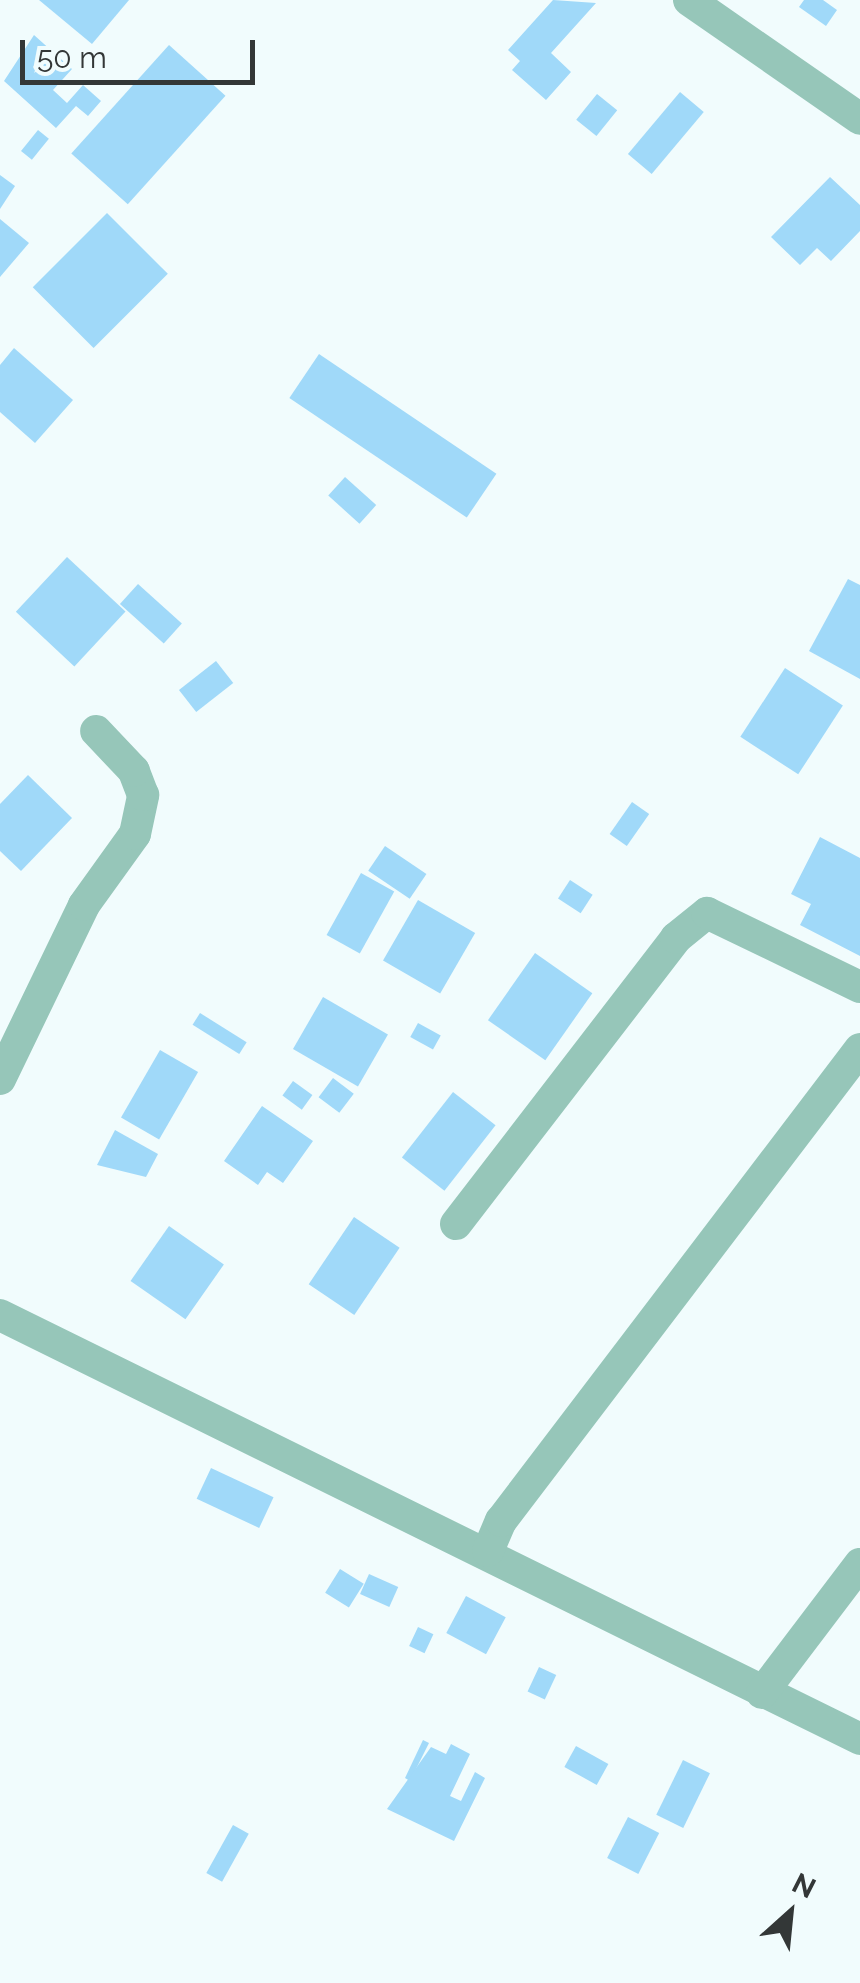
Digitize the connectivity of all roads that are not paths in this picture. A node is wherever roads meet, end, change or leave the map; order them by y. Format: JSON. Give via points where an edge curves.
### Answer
{"nodes":[{"id":1,"x":689,"y":0,"type":"edge"},
{"id":2,"x":860,"y":119,"type":"edge"},
{"id":3,"x":96,"y":732,"type":"dead end"},
{"id":4,"x":860,"y":987,"type":"edge"},
{"id":5,"x":860,"y":1049,"type":"edge"},
{"id":6,"x":0,"y":1079,"type":"edge"},
{"id":7,"x":456,"y":1224,"type":"dead end"},
{"id":8,"x":0,"y":1316,"type":"edge"},
{"id":9,"x":488,"y":1551,"type":"junction"},
{"id":10,"x":860,"y":1564,"type":"edge"},
{"id":11,"x":762,"y":1693,"type":"junction"},
{"id":12,"x":860,"y":1739,"type":"edge"}],
"edges":[{"from":1,"to":2,"type":"street"},
{"from":3,"to":6,"type":"street","via":[[134,770],[144,796],[134,834],[84,905]]},
{"from":4,"to":7,"type":"street","via":[[707,913],[676,938]]},
{"from":5,"to":9,"type":"street","via":[[500,1521]]},
{"from":8,"to":9,"type":"street"},
{"from":9,"to":11,"type":"street"},
{"from":10,"to":11,"type":"street"},
{"from":11,"to":12,"type":"street"}]}
